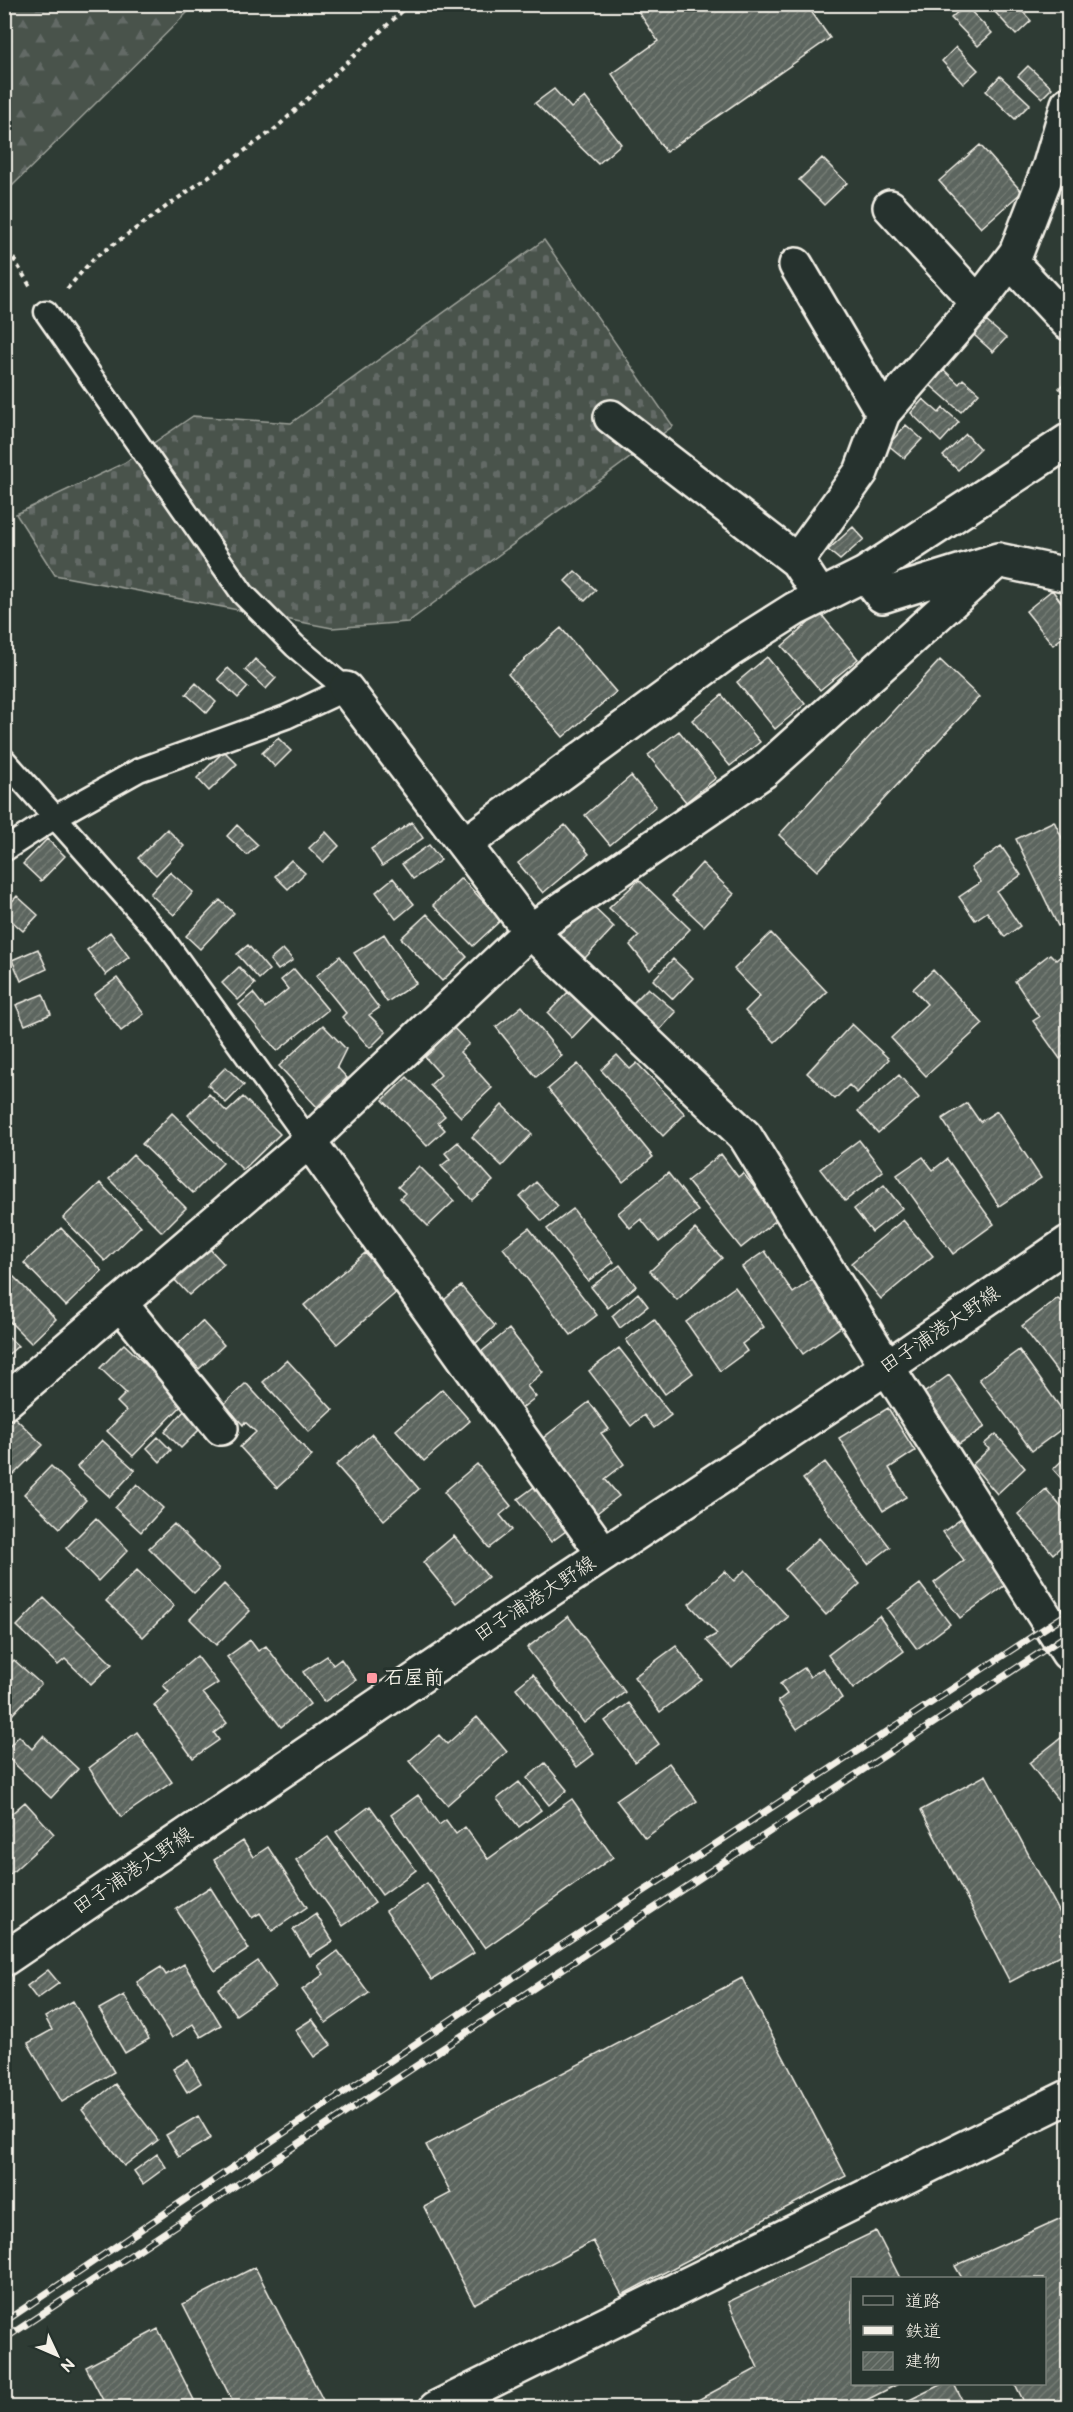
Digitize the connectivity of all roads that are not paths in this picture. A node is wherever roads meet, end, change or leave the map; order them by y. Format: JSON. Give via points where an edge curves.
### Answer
{"nodes":[{"id":1,"x":1068,"y":104,"type":"edge"},
{"id":2,"x":890,"y":207,"type":"dead end"},
{"id":3,"x":1010,"y":261,"type":"junction"},
{"id":4,"x":796,"y":265,"type":"dead end"},
{"id":5,"x":1057,"y":290,"type":"edge"},
{"id":6,"x":978,"y":303,"type":"junction"},
{"id":7,"x":46,"y":312,"type":"road end"},
{"id":8,"x":1068,"y":323,"type":"edge"},
{"id":9,"x":883,"y":413,"type":"junction"},
{"id":10,"x":611,"y":417,"type":"dead end"},
{"id":11,"x":1068,"y":441,"type":"edge"},
{"id":12,"x":998,"y":560,"type":"junction"},
{"id":13,"x":797,"y":561,"type":"junction"},
{"id":14,"x":865,"y":574,"type":"junction"},
{"id":15,"x":1068,"y":575,"type":"edge"},
{"id":16,"x":820,"y":596,"type":"junction"},
{"id":17,"x":346,"y":689,"type":"junction"},
{"id":18,"x":4,"y":759,"type":"edge"},
{"id":19,"x":55,"y":817,"type":"junction"},
{"id":20,"x":465,"y":844,"type":"junction"},
{"id":21,"x":4,"y":850,"type":"edge"},
{"id":22,"x":530,"y":931,"type":"junction"},
{"id":23,"x":309,"y":1141,"type":"junction"},
{"id":24,"x":1068,"y":1243,"type":"edge"},
{"id":25,"x":120,"y":1304,"type":"junction"},
{"id":26,"x":887,"y":1367,"type":"junction"},
{"id":27,"x":4,"y":1403,"type":"edge"},
{"id":28,"x":221,"y":1428,"type":"dead end"},
{"id":29,"x":604,"y":1554,"type":"junction"},
{"id":30,"x":1068,"y":1653,"type":"edge"},
{"id":31,"x":4,"y":1959,"type":"edge"},
{"id":32,"x":1068,"y":2097,"type":"edge"},
{"id":33,"x":436,"y":2408,"type":"edge"}],
"edges":[{"from":1,"to":3,"type":"street","via":[[1050,165]]},
{"from":2,"to":6,"type":"street"},
{"from":3,"to":5,"type":"street"},
{"from":3,"to":6,"type":"street"},
{"from":4,"to":9,"type":"street"},
{"from":5,"to":8,"type":"street"},
{"from":6,"to":9,"type":"street"},
{"from":7,"to":17,"type":"lane","via":[[243,594]]},
{"from":9,"to":13,"type":"street","via":[[861,472]]},
{"from":10,"to":13,"type":"street"},
{"from":11,"to":14,"type":"street"},
{"from":12,"to":14,"type":"street","via":[[882,596]]},
{"from":12,"to":15,"type":"street"},
{"from":12,"to":22,"type":"street","via":[[764,771]]},
{"from":13,"to":16,"type":"street"},
{"from":14,"to":16,"type":"street"},
{"from":16,"to":20,"type":"street","via":[[730,650]]},
{"from":17,"to":19,"type":"lane","via":[[286,717],[139,770]]},
{"from":17,"to":20,"type":"street"},
{"from":18,"to":19,"type":"lane"},
{"from":19,"to":21,"type":"lane"},
{"from":19,"to":23,"type":"lane","via":[[160,935]]},
{"from":20,"to":22,"type":"street"},
{"from":22,"to":23,"type":"street"},
{"from":22,"to":26,"type":"street","via":[[745,1136]]},
{"from":23,"to":25,"type":"street"},
{"from":23,"to":29,"type":"street"},
{"from":24,"to":26,"type":"street","name":"田子浦港大野線"},
{"from":25,"to":27,"type":"street"},
{"from":25,"to":28,"type":"street"},
{"from":26,"to":29,"type":"street","name":"田子浦港大野線"},
{"from":26,"to":30,"type":"street"},
{"from":29,"to":31,"type":"street","name":"田子浦港大野線"},
{"from":32,"to":33,"type":"street"}]}
